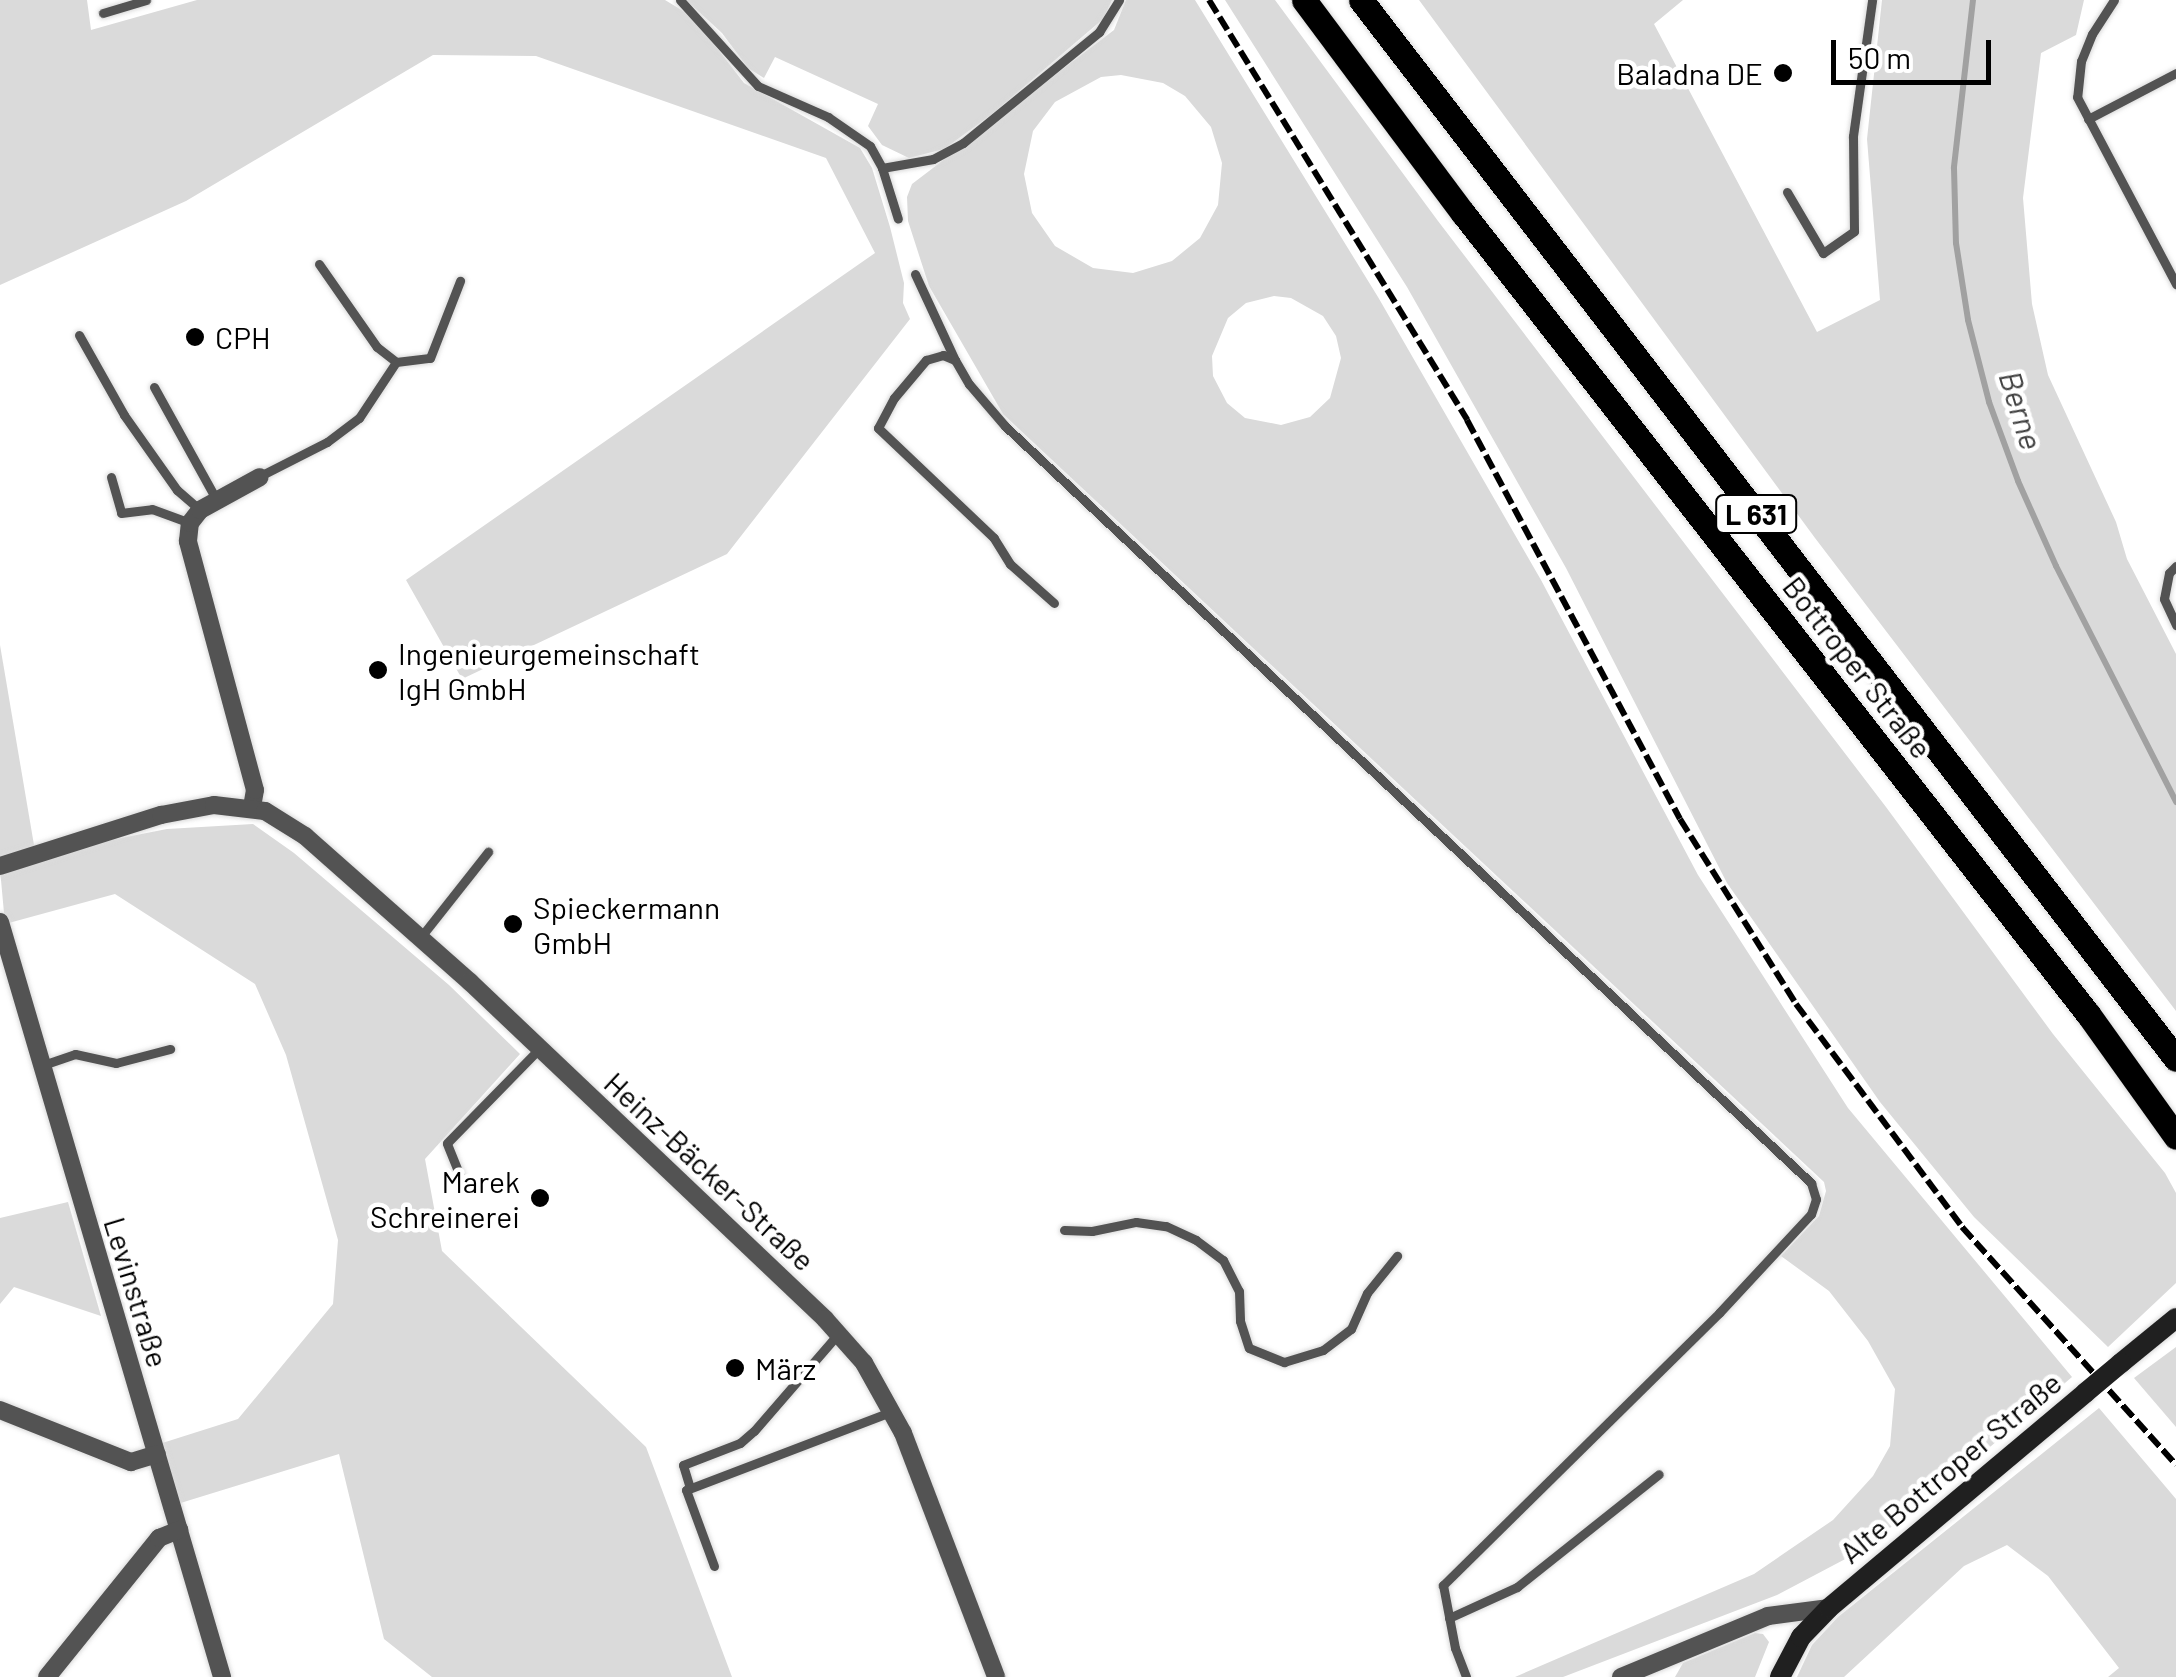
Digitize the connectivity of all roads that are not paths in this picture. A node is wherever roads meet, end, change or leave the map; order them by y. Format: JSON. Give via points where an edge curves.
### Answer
{"nodes":[{"id":1,"x":146,"y":0,"type":"edge"},
{"id":2,"x":680,"y":0,"type":"edge"},
{"id":3,"x":1119,"y":0,"type":"edge"},
{"id":4,"x":1304,"y":0,"type":"edge"},
{"id":5,"x":1361,"y":0,"type":"edge"},
{"id":6,"x":1872,"y":0,"type":"edge"},
{"id":7,"x":2114,"y":0,"type":"edge"},
{"id":8,"x":103,"y":13,"type":"dead end"},
{"id":9,"x":2176,"y":73,"type":"edge"},
{"id":10,"x":2088,"y":119,"type":"junction"},
{"id":11,"x":882,"y":168,"type":"junction"},
{"id":12,"x":1787,"y":192,"type":"dead end"},
{"id":13,"x":898,"y":219,"type":"dead end"},
{"id":14,"x":319,"y":264,"type":"dead end"},
{"id":15,"x":915,"y":274,"type":"dead end"},
{"id":16,"x":460,"y":281,"type":"dead end"},
{"id":17,"x":2176,"y":284,"type":"edge"},
{"id":18,"x":79,"y":335,"type":"dead end"},
{"id":19,"x":955,"y":360,"type":"junction"},
{"id":20,"x":396,"y":362,"type":"junction"},
{"id":21,"x":154,"y":386,"type":"dead end"},
{"id":22,"x":260,"y":477,"type":"joint"},
{"id":23,"x":111,"y":478,"type":"dead end"},
{"id":24,"x":202,"y":511,"type":"junction"},
{"id":25,"x":2176,"y":566,"type":"edge"},
{"id":26,"x":1054,"y":603,"type":"dead end"},
{"id":27,"x":2176,"y":624,"type":"edge"},
{"id":28,"x":252,"y":807,"type":"junction"},
{"id":29,"x":488,"y":852,"type":"dead end"},
{"id":30,"x":0,"y":866,"type":"edge"},
{"id":31,"x":0,"y":922,"type":"edge"},
{"id":32,"x":420,"y":938,"type":"junction"},
{"id":33,"x":540,"y":1048,"type":"junction"},
{"id":34,"x":170,"y":1049,"type":"dead end"},
{"id":35,"x":2176,"y":1059,"type":"edge"},
{"id":36,"x":42,"y":1065,"type":"junction"},
{"id":37,"x":2176,"y":1137,"type":"edge"},
{"id":38,"x":460,"y":1176,"type":"dead end"},
{"id":39,"x":1064,"y":1230,"type":"dead end"},
{"id":40,"x":1397,"y":1256,"type":"dead end"},
{"id":41,"x":2176,"y":1318,"type":"edge"},
{"id":42,"x":838,"y":1334,"type":"junction"},
{"id":43,"x":0,"y":1410,"type":"edge"},
{"id":44,"x":893,"y":1411,"type":"junction"},
{"id":45,"x":157,"y":1454,"type":"junction"},
{"id":46,"x":1659,"y":1474,"type":"dead end"},
{"id":47,"x":690,"y":1488,"type":"junction"},
{"id":48,"x":179,"y":1530,"type":"junction"},
{"id":49,"x":714,"y":1566,"type":"dead end"},
{"id":50,"x":1829,"y":1608,"type":"junction"},
{"id":51,"x":1450,"y":1618,"type":"junction"},
{"id":52,"x":48,"y":1677,"type":"edge"},
{"id":53,"x":222,"y":1677,"type":"edge"},
{"id":54,"x":996,"y":1677,"type":"edge"},
{"id":55,"x":1466,"y":1677,"type":"edge"},
{"id":56,"x":1621,"y":1677,"type":"edge"},
{"id":57,"x":1780,"y":1677,"type":"edge"}],
"edges":[{"from":1,"to":8,"type":"lane"},
{"from":2,"to":11,"type":"lane","via":[[758,86],[852,130]]},
{"from":3,"to":11,"type":"lane","via":[[1099,32],[962,142],[933,159]]},
{"from":4,"to":37,"type":"main road","name":"Bottroper Straße","number":"L 631","via":[[2088,1014]]},
{"from":5,"to":35,"type":"main road","name":"Bottroper Straße","number":"L 631"},
{"from":6,"to":12,"type":"lane","via":[[1853,136],[1854,231],[1824,253]]},
{"from":7,"to":10,"type":"lane","via":[[2081,62],[2076,97]]},
{"from":9,"to":10,"type":"lane"},
{"from":10,"to":17,"type":"lane"},
{"from":11,"to":13,"type":"lane"},
{"from":14,"to":20,"type":"lane","via":[[377,347]]},
{"from":15,"to":19,"type":"lane"},
{"from":16,"to":20,"type":"lane","via":[[430,358]]},
{"from":18,"to":24,"type":"lane","via":[[124,415],[177,490]]},
{"from":19,"to":26,"type":"lane","via":[[926,360],[878,428]]},
{"from":19,"to":51,"type":"lane","via":[[1005,426],[1812,1184],[1811,1214],[1444,1585]]},
{"from":20,"to":22,"type":"lane","via":[[358,418]]},
{"from":21,"to":24,"type":"lane"},
{"from":22,"to":24,"type":"street"},
{"from":23,"to":24,"type":"lane","via":[[121,512]]},
{"from":24,"to":28,"type":"street","via":[[191,566],[255,790]]},
{"from":25,"to":27,"type":"lane","via":[[2164,599]]},
{"from":28,"to":30,"type":"street","via":[[188,809]]},
{"from":28,"to":32,"type":"street","name":"Heinz-Bäcker-Straße","via":[[304,836]]},
{"from":29,"to":32,"type":"lane"},
{"from":31,"to":36,"type":"street","name":"Levinstraße"},
{"from":32,"to":33,"type":"street","name":"Heinz-Bäcker-Straße"},
{"from":33,"to":38,"type":"lane","via":[[447,1143]]},
{"from":33,"to":42,"type":"street","name":"Heinz-Bäcker-Straße"},
{"from":34,"to":36,"type":"lane","via":[[116,1063],[74,1054]]},
{"from":36,"to":45,"type":"street","name":"Levinstraße"},
{"from":39,"to":40,"type":"lane","via":[[1136,1222],[1196,1240],[1223,1260],[1239,1291],[1249,1348],[1284,1362],[1323,1350],[1351,1329],[1367,1293]]},
{"from":41,"to":50,"type":"street","name":"Alte Bottroper Straße","bridge":true},
{"from":42,"to":44,"type":"street","name":"Heinz-Bäcker-Straße"},
{"from":42,"to":47,"type":"lane","via":[[754,1431],[683,1465]]},
{"from":43,"to":45,"type":"street","via":[[131,1462]]},
{"from":44,"to":47,"type":"lane"},
{"from":44,"to":54,"type":"street","name":"Heinz-Bäcker-Straße"},
{"from":45,"to":48,"type":"street","name":"Levinstraße"},
{"from":46,"to":51,"type":"lane","via":[[1517,1587]]},
{"from":47,"to":49,"type":"lane"},
{"from":48,"to":52,"type":"street","via":[[159,1538]]},
{"from":48,"to":53,"type":"street","name":"Levinstraße"},
{"from":50,"to":56,"type":"street","via":[[1768,1616]]},
{"from":50,"to":57,"type":"street","name":"Alte Bottroper Straße","via":[[1800,1636]]},
{"from":51,"to":55,"type":"lane"}]}
